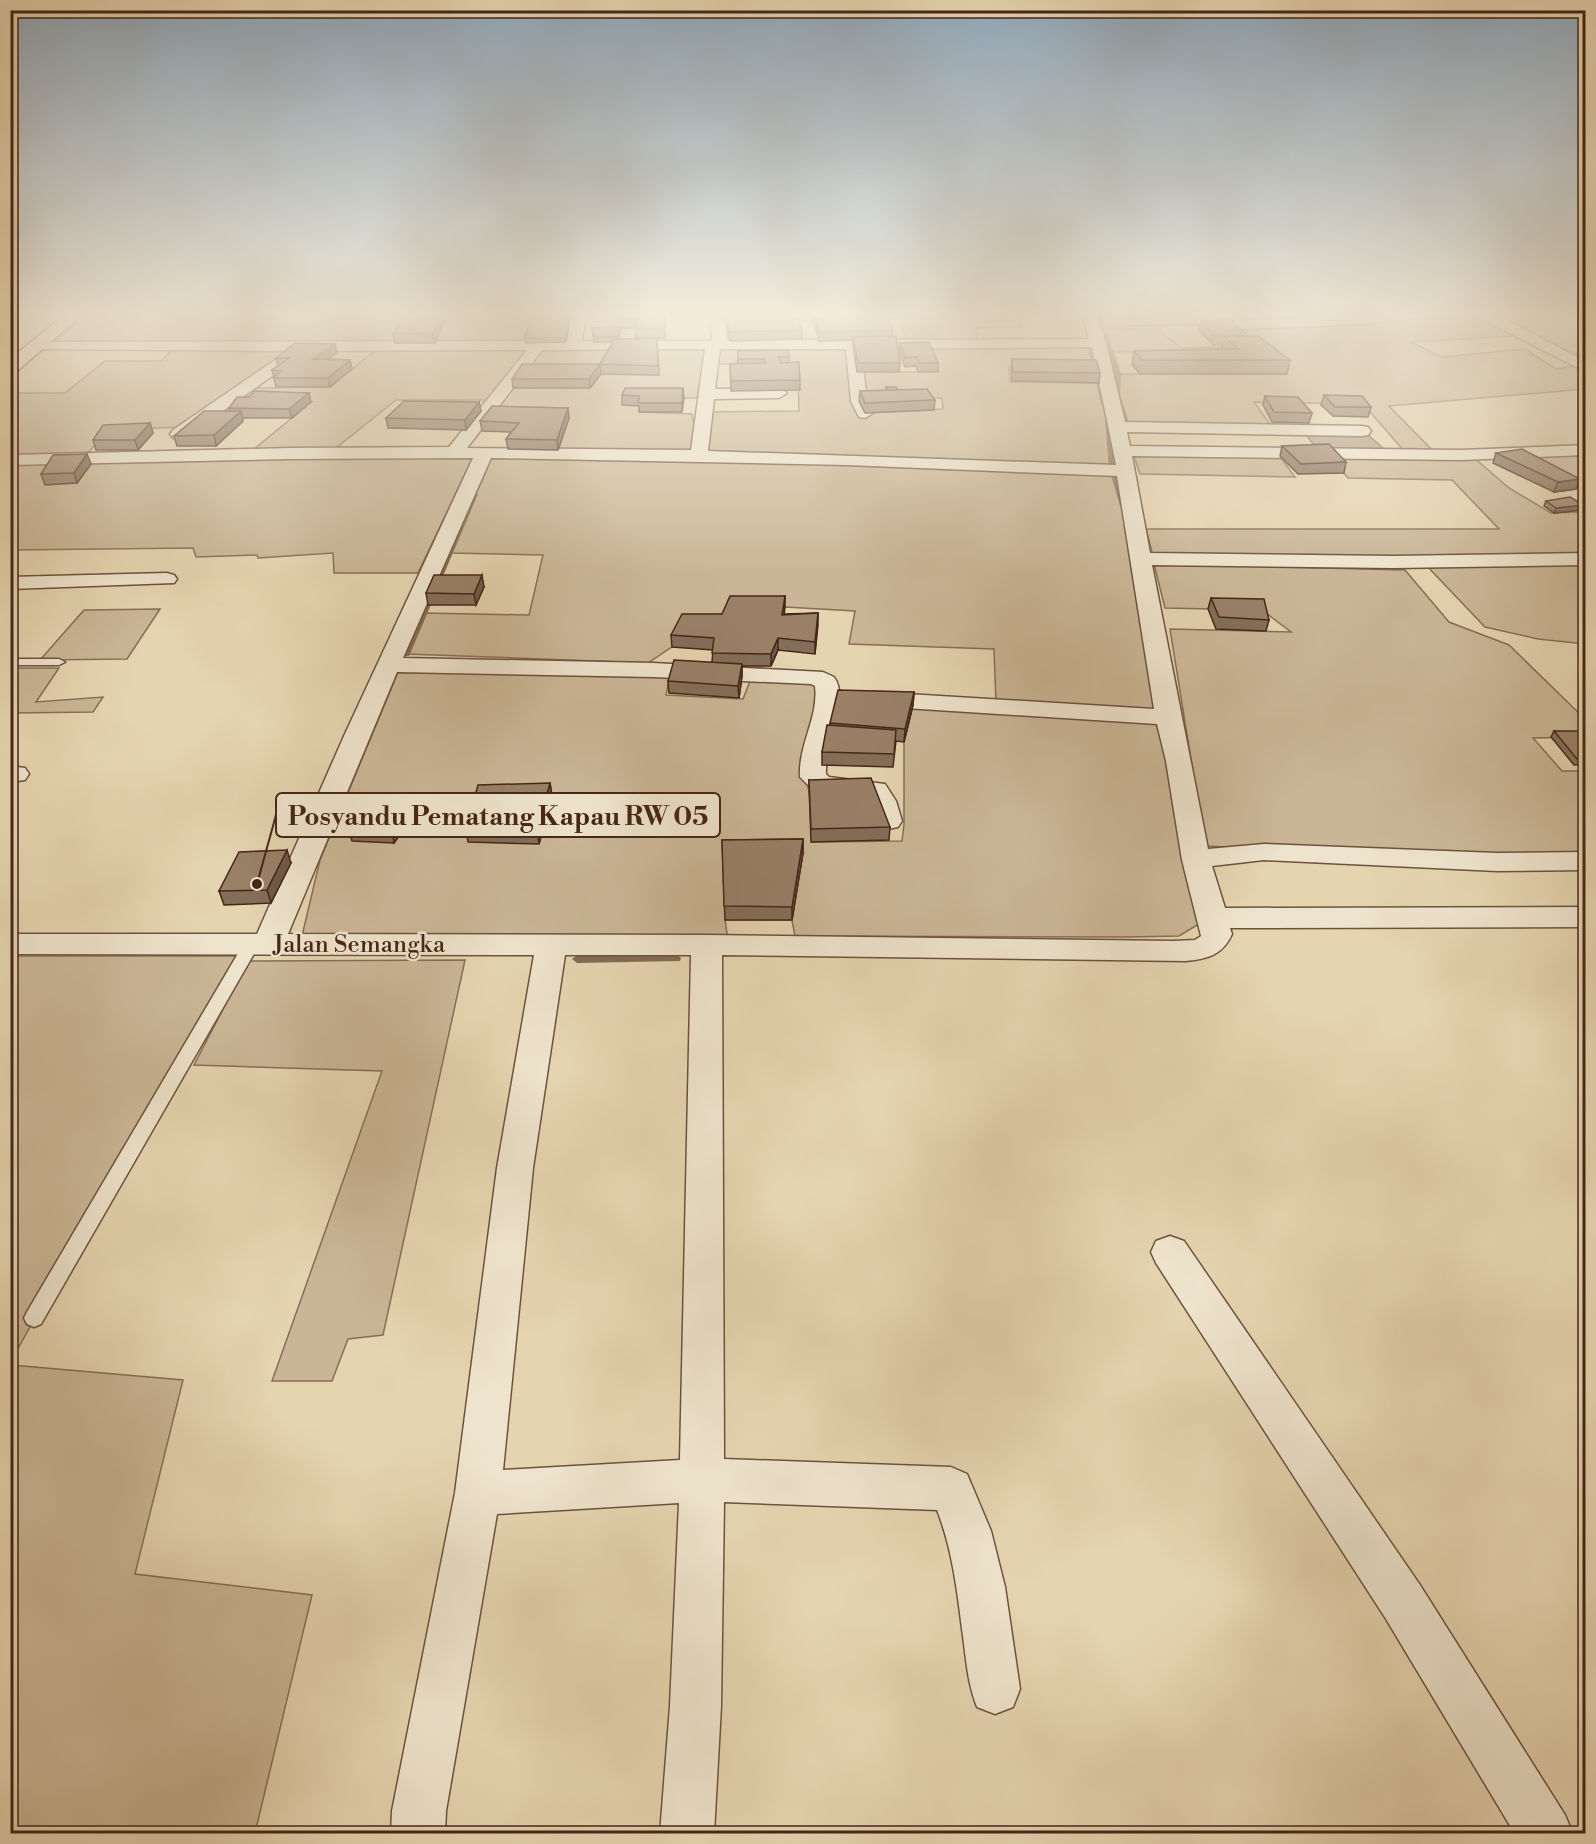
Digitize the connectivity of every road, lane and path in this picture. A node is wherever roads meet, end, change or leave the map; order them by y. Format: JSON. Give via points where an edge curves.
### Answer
{"nodes":[{"id":1,"x":229,"y":399,"type":"edge"},
{"id":2,"x":496,"y":399,"type":"edge"},
{"id":3,"x":706,"y":399,"type":"edge"},
{"id":4,"x":859,"y":399,"type":"edge"},
{"id":5,"x":1112,"y":399,"type":"edge"},
{"id":6,"x":865,"y":413,"type":"edge"},
{"id":7,"x":1118,"y":427,"type":"junction"},
{"id":8,"x":1362,"y":431,"type":"dead end"},
{"id":9,"x":1586,"y":450,"type":"edge"},
{"id":10,"x":455,"y":452,"type":"junction"},
{"id":11,"x":484,"y":453,"type":"junction"},
{"id":12,"x":149,"y":455,"type":"junction"},
{"id":13,"x":699,"y":456,"type":"junction"},
{"id":14,"x":10,"y":460,"type":"edge"},
{"id":15,"x":1123,"y":461,"type":"junction"},
{"id":16,"x":1142,"y":559,"type":"junction"},
{"id":17,"x":1586,"y":559,"type":"edge"},
{"id":18,"x":167,"y":579,"type":"dead end"},
{"id":19,"x":10,"y":583,"type":"edge"},
{"id":20,"x":10,"y":662,"type":"edge"},
{"id":21,"x":59,"y":662,"type":"dead end"},
{"id":22,"x":391,"y":665,"type":"junction"},
{"id":23,"x":843,"y":697,"type":"junction"},
{"id":24,"x":1168,"y":717,"type":"junction"},
{"id":25,"x":888,"y":821,"type":"edge"},
{"id":26,"x":1196,"y":860,"type":"junction"},
{"id":27,"x":1586,"y":861,"type":"edge"},
{"id":28,"x":1586,"y":917,"type":"edge"},
{"id":29,"x":1212,"y":918,"type":"junction"},
{"id":30,"x":10,"y":944,"type":"edge"},
{"id":31,"x":260,"y":945,"type":"junction"},
{"id":32,"x":551,"y":945,"type":"junction"},
{"id":33,"x":707,"y":945,"type":"junction"},
{"id":34,"x":1170,"y":1252,"type":"dead end"},
{"id":35,"x":34,"y":1318,"type":"dead end"},
{"id":36,"x":702,"y":1480,"type":"junction"},
{"id":37,"x":478,"y":1493,"type":"junction"},
{"id":38,"x":995,"y":1689,"type":"dead end"},
{"id":39,"x":418,"y":1833,"type":"edge"},
{"id":40,"x":687,"y":1833,"type":"edge"},
{"id":41,"x":1546,"y":1833,"type":"edge"}],
"edges":[{"from":1,"to":12,"type":"street"},
{"from":2,"to":10,"type":"street"},
{"from":3,"to":13,"type":"street"},
{"from":4,"to":6,"type":"street"},
{"from":5,"to":7,"type":"street"},
{"from":7,"to":8,"type":"street"},
{"from":7,"to":15,"type":"street"},
{"from":9,"to":15,"type":"street"},
{"from":10,"to":11,"type":"street"},
{"from":10,"to":12,"type":"street"},
{"from":11,"to":13,"type":"street"},
{"from":11,"to":22,"type":"street"},
{"from":12,"to":14,"type":"street"},
{"from":13,"to":15,"type":"street"},
{"from":15,"to":16,"type":"street"},
{"from":16,"to":17,"type":"street"},
{"from":16,"to":24,"type":"street"},
{"from":18,"to":19,"type":"street"},
{"from":20,"to":21,"type":"lane"},
{"from":22,"to":23,"type":"street","via":[[805,675],[815,676]]},
{"from":22,"to":31,"type":"street"},
{"from":23,"to":24,"type":"street"},
{"from":23,"to":25,"type":"street","via":[[815,746],[813,777],[822,784],[876,790],[884,801]]},
{"from":24,"to":26,"type":"street"},
{"from":26,"to":27,"type":"street","via":[[1264,852],[1497,862]]},
{"from":26,"to":29,"type":"street"},
{"from":28,"to":29,"type":"street"},
{"from":29,"to":33,"type":"street","name":"Jalan Semangka","via":[[1216,939],[1193,950]]},
{"from":30,"to":31,"type":"street","name":"Jalan Semangka"},
{"from":31,"to":32,"type":"street","name":"Jalan Semangka"},
{"from":31,"to":35,"type":"lane"},
{"from":32,"to":33,"type":"street","name":"Jalan Semangka"},
{"from":32,"to":37,"type":"street","via":[[515,1168]]},
{"from":33,"to":36,"type":"street"},
{"from":34,"to":41,"type":"street","via":[[1403,1602]]},
{"from":36,"to":37,"type":"street"},
{"from":36,"to":38,"type":"street","via":[[951,1489],[968,1531],[978,1576]]},
{"from":36,"to":40,"type":"street","via":[[696,1702]]},
{"from":37,"to":39,"type":"street"}]}
